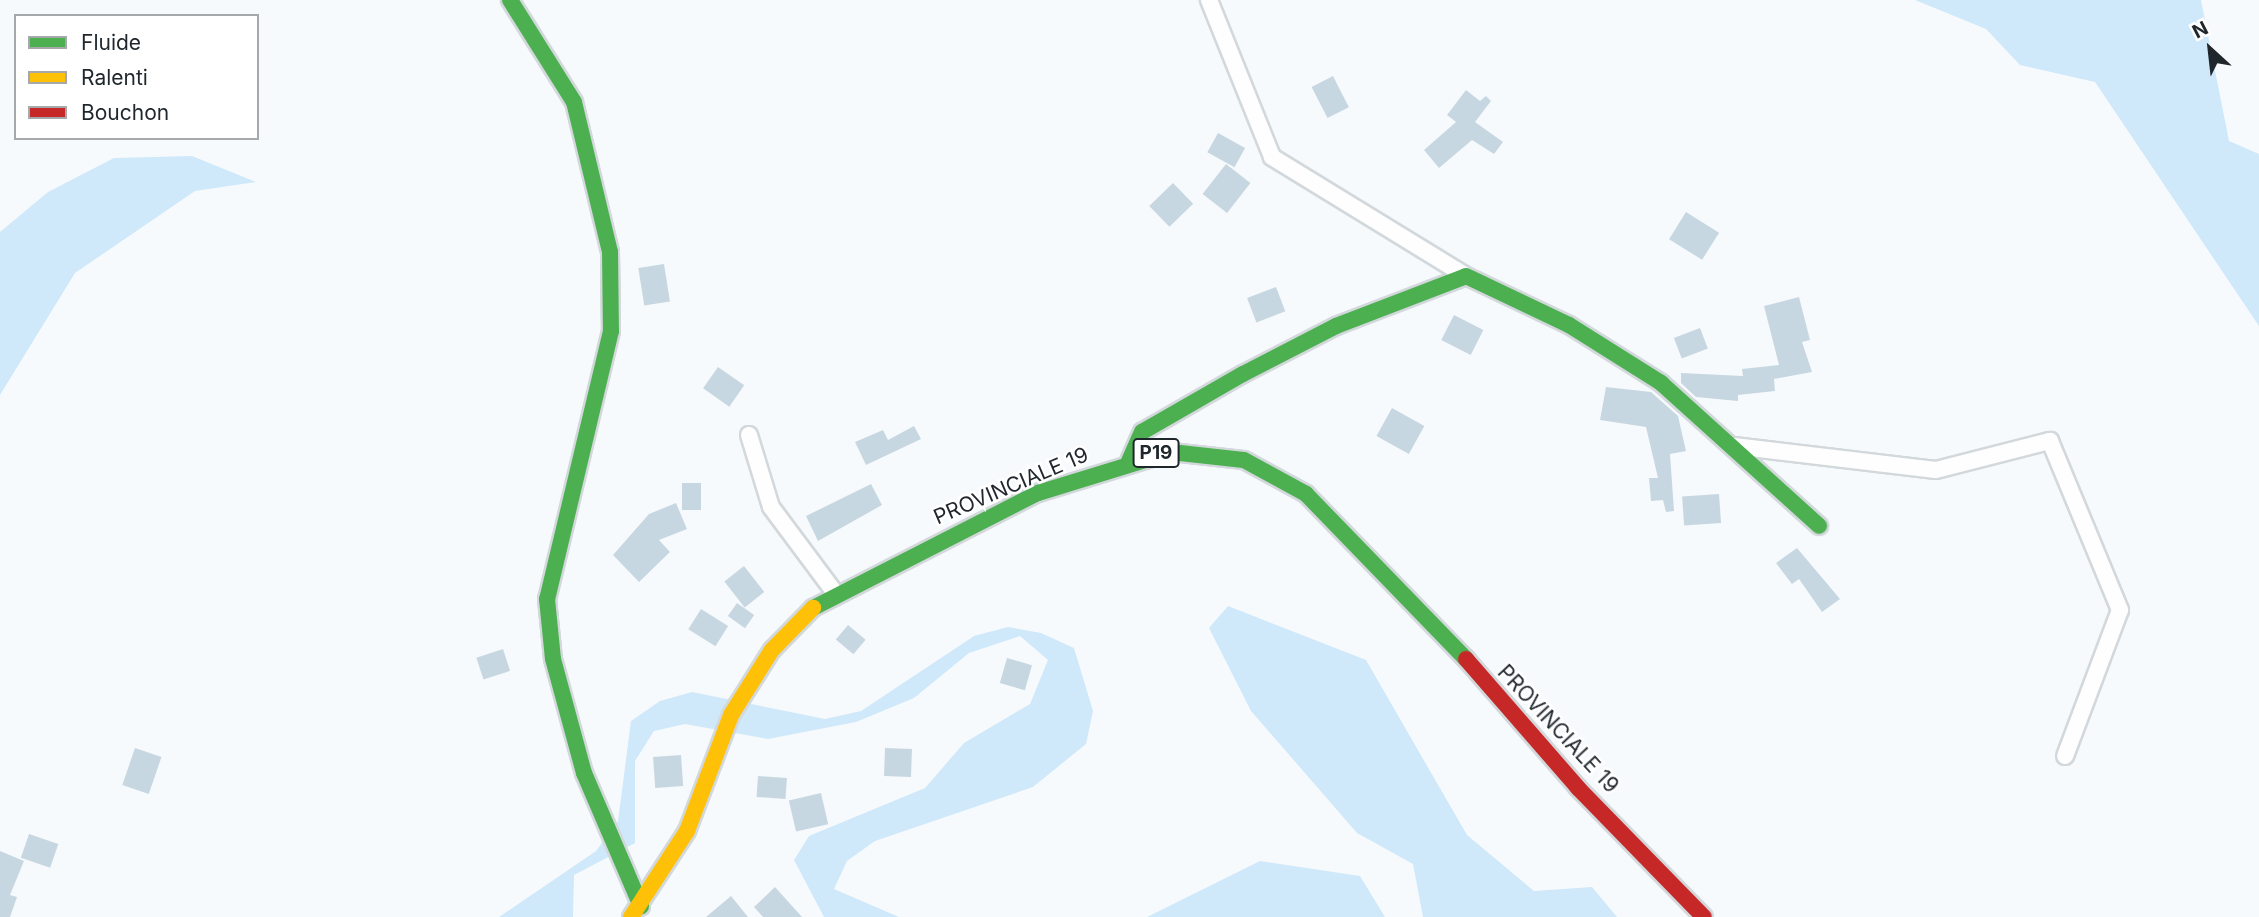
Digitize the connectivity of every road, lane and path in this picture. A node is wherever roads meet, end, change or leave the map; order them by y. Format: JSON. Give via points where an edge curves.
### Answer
{"nodes":[{"id":1,"x":510,"y":0,"type":"edge"},
{"id":2,"x":1209,"y":0,"type":"edge"},
{"id":3,"x":1466,"y":276,"type":"junction"},
{"id":4,"x":749,"y":435,"type":"dead end"},
{"id":5,"x":1734,"y":446,"type":"junction"},
{"id":6,"x":1129,"y":461,"type":"junction"},
{"id":7,"x":1819,"y":526,"type":"dead end"},
{"id":8,"x":835,"y":593,"type":"junction"},
{"id":9,"x":2065,"y":755,"type":"dead end"},
{"id":10,"x":636,"y":911,"type":"edge"},
{"id":11,"x":1703,"y":917,"type":"edge"}],
"edges":[{"from":1,"to":10,"type":"street","via":[[574,102],[610,252],[611,331],[603,377],[554,552],[547,599],[553,659],[584,773]]},
{"from":2,"to":3,"type":"street","via":[[1272,157]]},
{"from":3,"to":5,"type":"street","via":[[1569,325],[1638,369]]},
{"from":3,"to":6,"type":"street","via":[[1444,280],[1336,326],[1243,374],[1142,432]]},
{"from":4,"to":8,"type":"street","via":[[771,507]]},
{"from":5,"to":7,"type":"street"},
{"from":5,"to":9,"type":"street","via":[[1936,470],[2050,441],[2120,610]]},
{"from":6,"to":8,"type":"street","name":"PROVINCIALE 19","number":"P19","via":[[1038,493]]},
{"from":6,"to":11,"type":"street","name":"PROVINCIALE 19","number":"P19","via":[[1171,452],[1222,453],[1264,468],[1306,494],[1513,707],[1578,789],[1656,862]]},
{"from":8,"to":10,"type":"street","name":"PROVINCIALE 19","number":"P19","via":[[786,631],[758,670],[726,725],[687,831]]}]}
